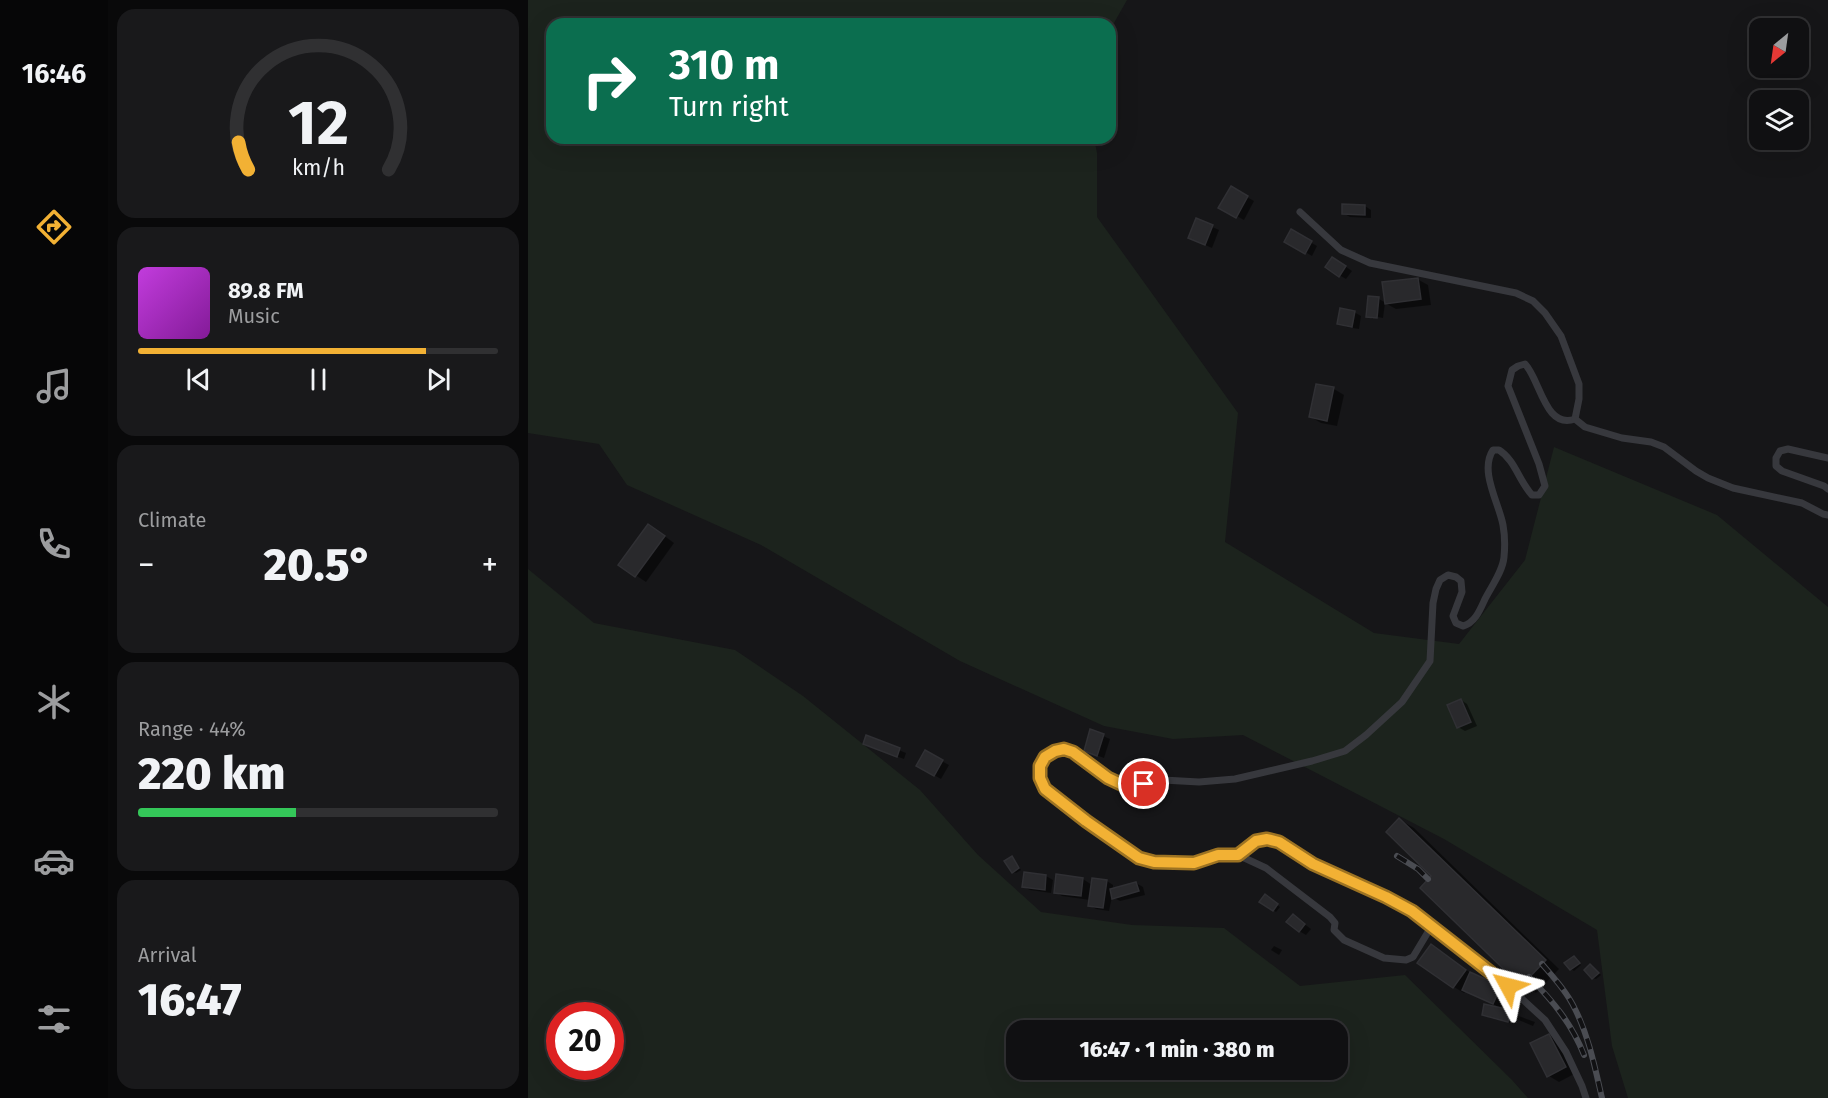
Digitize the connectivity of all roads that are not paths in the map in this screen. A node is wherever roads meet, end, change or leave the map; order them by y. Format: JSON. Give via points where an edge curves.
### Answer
{"nodes":[{"id":1,"x":1300,"y":212,"type":"dead end"},
{"id":2,"x":1575,"y":419,"type":"junction"},
{"id":3,"x":1828,"y":458,"type":"edge"},
{"id":4,"x":1828,"y":489,"type":"edge"},
{"id":5,"x":1828,"y":515,"type":"edge"},
{"id":6,"x":1238,"y":855,"type":"junction"},
{"id":7,"x":1431,"y":927,"type":"junction"},
{"id":8,"x":1586,"y":1098,"type":"edge"}],
"edges":[{"from":1,"to":2,"type":"lane","via":[[1341,250],[1370,263],[1516,292],[1533,301],[1561,336],[1579,384]]},
{"from":2,"to":5,"type":"lane","via":[[1585,427],[1664,447],[1702,475],[1733,488],[1802,503]]},
{"from":2,"to":6,"type":"lane","via":[[1559,419],[1551,411],[1525,364],[1512,370],[1508,386],[1545,486],[1539,495],[1532,495],[1508,456],[1493,450],[1489,456],[1490,477],[1505,540],[1504,561],[1492,586],[1476,617],[1463,626],[1453,616],[1462,592],[1461,581],[1448,575],[1440,580],[1432,603],[1430,661],[1402,702],[1345,751],[1235,778],[1163,780],[1125,786],[1064,749],[1045,757],[1040,766],[1045,789],[1139,858],[1194,863],[1218,855]]},
{"from":3,"to":4,"type":"lane","via":[[1788,449],[1780,451],[1776,458],[1776,466],[1782,471]]},
{"from":6,"to":7,"type":"lane","via":[[1256,841],[1279,842],[1313,864],[1412,911]]},
{"from":6,"to":7,"type":"lane","via":[[1266,868],[1330,916],[1334,930],[1344,940],[1384,958],[1413,957]]},
{"from":7,"to":8,"type":"lane","via":[[1545,1020],[1566,1052]]}]}
